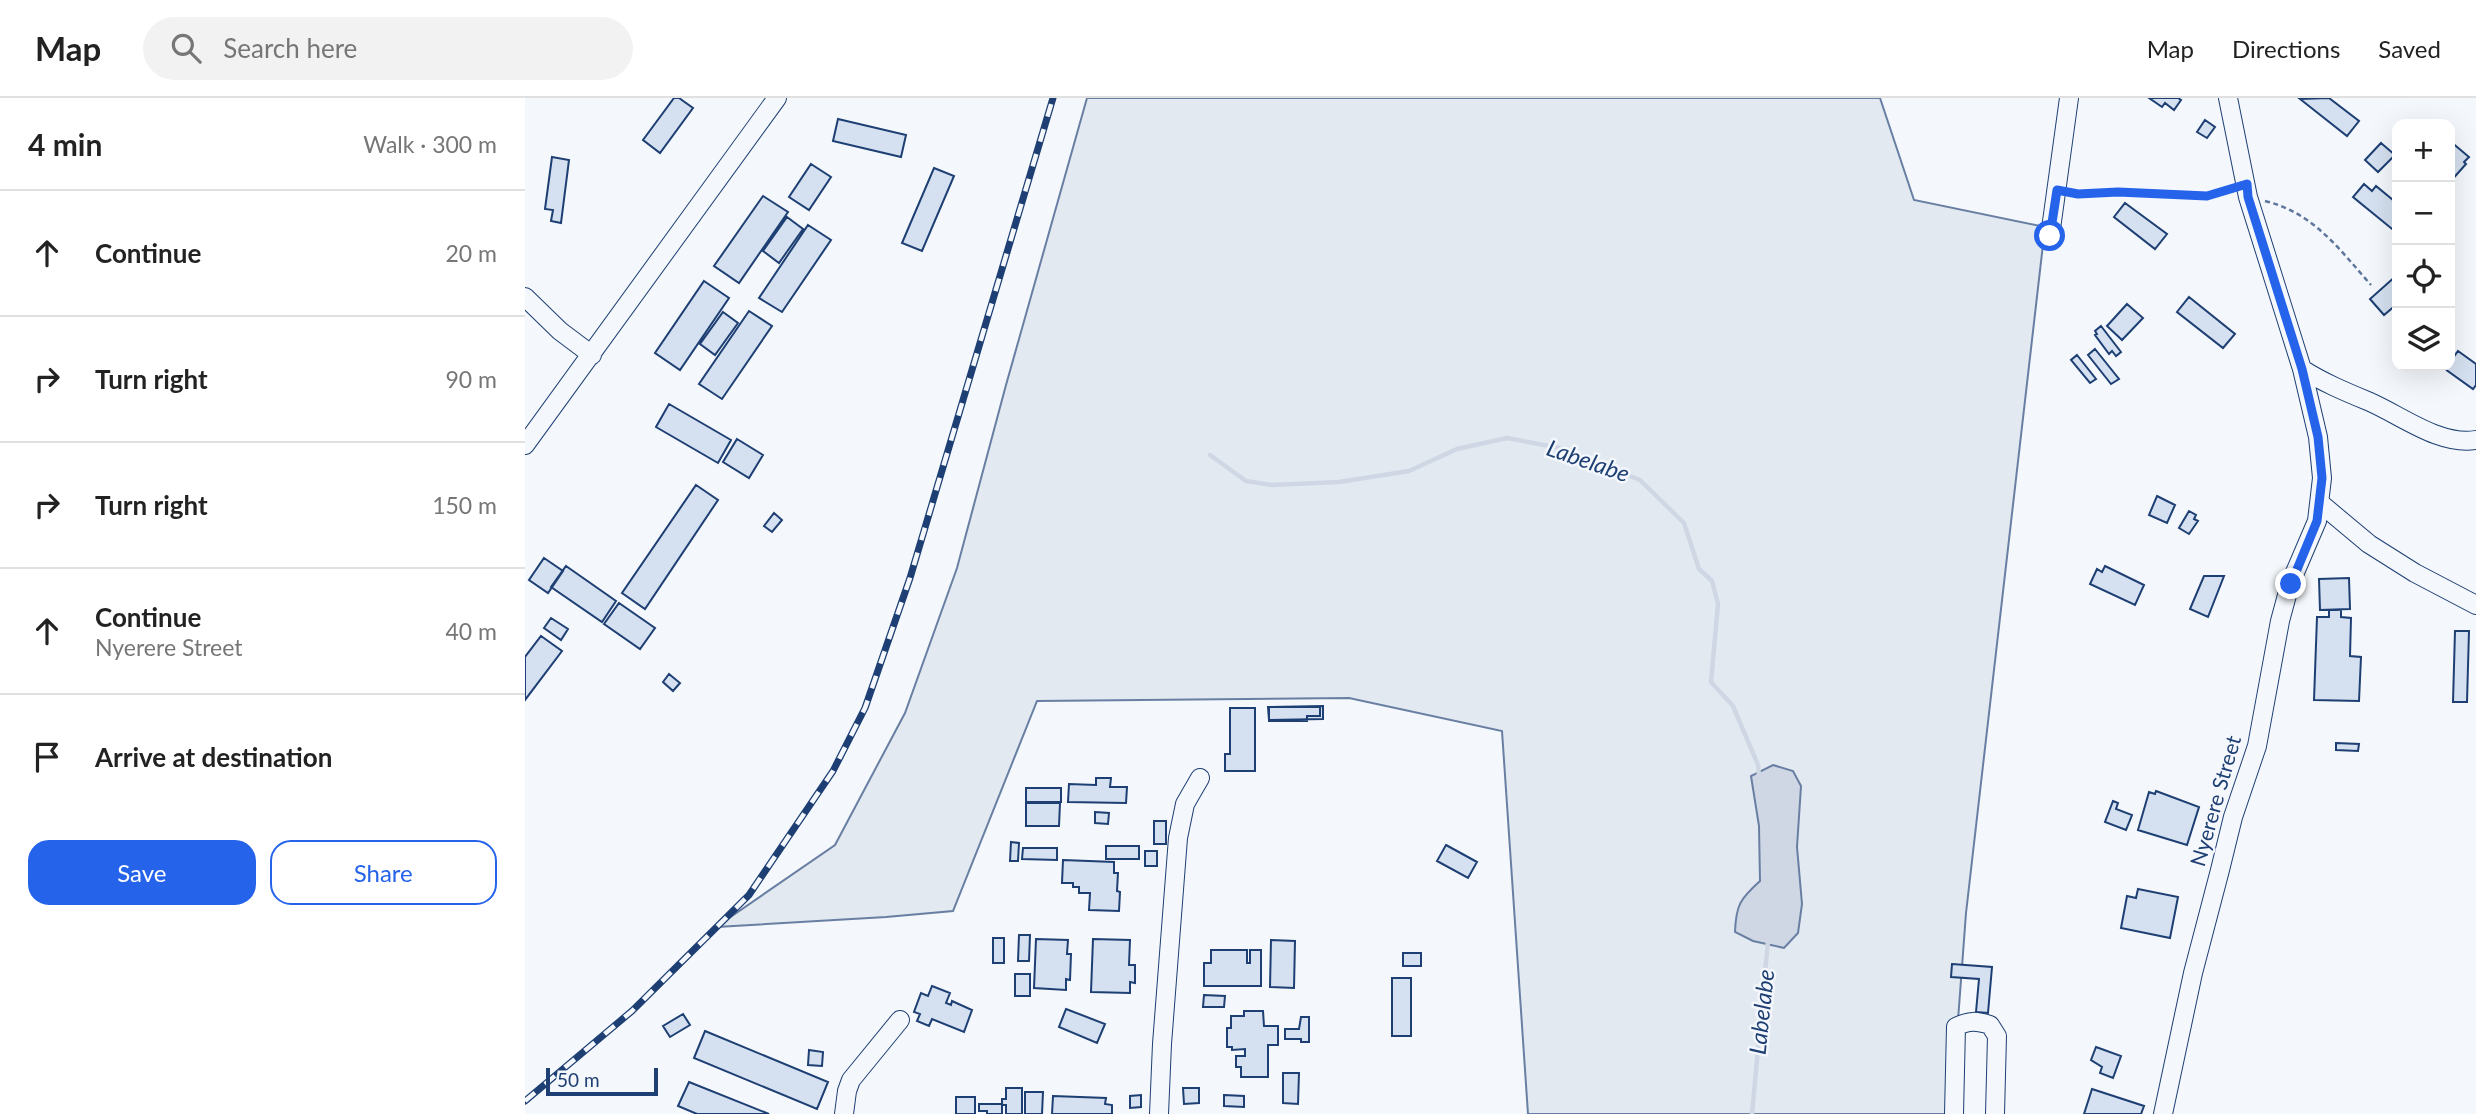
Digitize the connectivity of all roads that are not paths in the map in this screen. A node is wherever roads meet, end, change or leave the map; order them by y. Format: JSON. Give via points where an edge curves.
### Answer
{"nodes":[{"id":1,"x":778,"y":98,"type":"edge"},
{"id":2,"x":2069,"y":98,"type":"edge"},
{"id":3,"x":2228,"y":98,"type":"edge"},
{"id":4,"x":2050,"y":236,"type":"dead end"},
{"id":5,"x":525,"y":297,"type":"edge"},
{"id":6,"x":592,"y":355,"type":"junction"},
{"id":7,"x":2302,"y":369,"type":"junction"},
{"id":8,"x":2476,"y":440,"type":"edge"},
{"id":9,"x":525,"y":445,"type":"edge"},
{"id":10,"x":2320,"y":503,"type":"junction"},
{"id":11,"x":2476,"y":605,"type":"edge"},
{"id":12,"x":1200,"y":778,"type":"dead end"},
{"id":13,"x":900,"y":1020,"type":"dead end"},
{"id":14,"x":844,"y":1114,"type":"edge"},
{"id":15,"x":1159,"y":1114,"type":"edge"},
{"id":16,"x":1954,"y":1114,"type":"edge"},
{"id":17,"x":1995,"y":1114,"type":"edge"},
{"id":18,"x":2162,"y":1114,"type":"edge"}],
"edges":[{"from":1,"to":6,"type":"street"},
{"from":2,"to":4,"type":"street"},
{"from":3,"to":7,"type":"street","name":"Nyerere Street","via":[[2248,190]]},
{"from":5,"to":6,"type":"street"},
{"from":6,"to":9,"type":"street"},
{"from":7,"to":8,"type":"street","via":[[2433,433],[2465,442]]},
{"from":7,"to":10,"type":"street","name":"Nyerere Street","via":[[2318,437]]},
{"from":10,"to":11,"type":"street","via":[[2369,544]]},
{"from":10,"to":18,"type":"street","name":"Nyerere Street","via":[[2280,621],[2257,746],[2223,856]]},
{"from":12,"to":15,"type":"street","via":[[1185,804],[1178,838]]},
{"from":13,"to":14,"type":"street","via":[[851,1080]]},
{"from":16,"to":17,"type":"street","via":[[1957,1027],[1977,1021],[1990,1025],[1997,1036]]}]}
